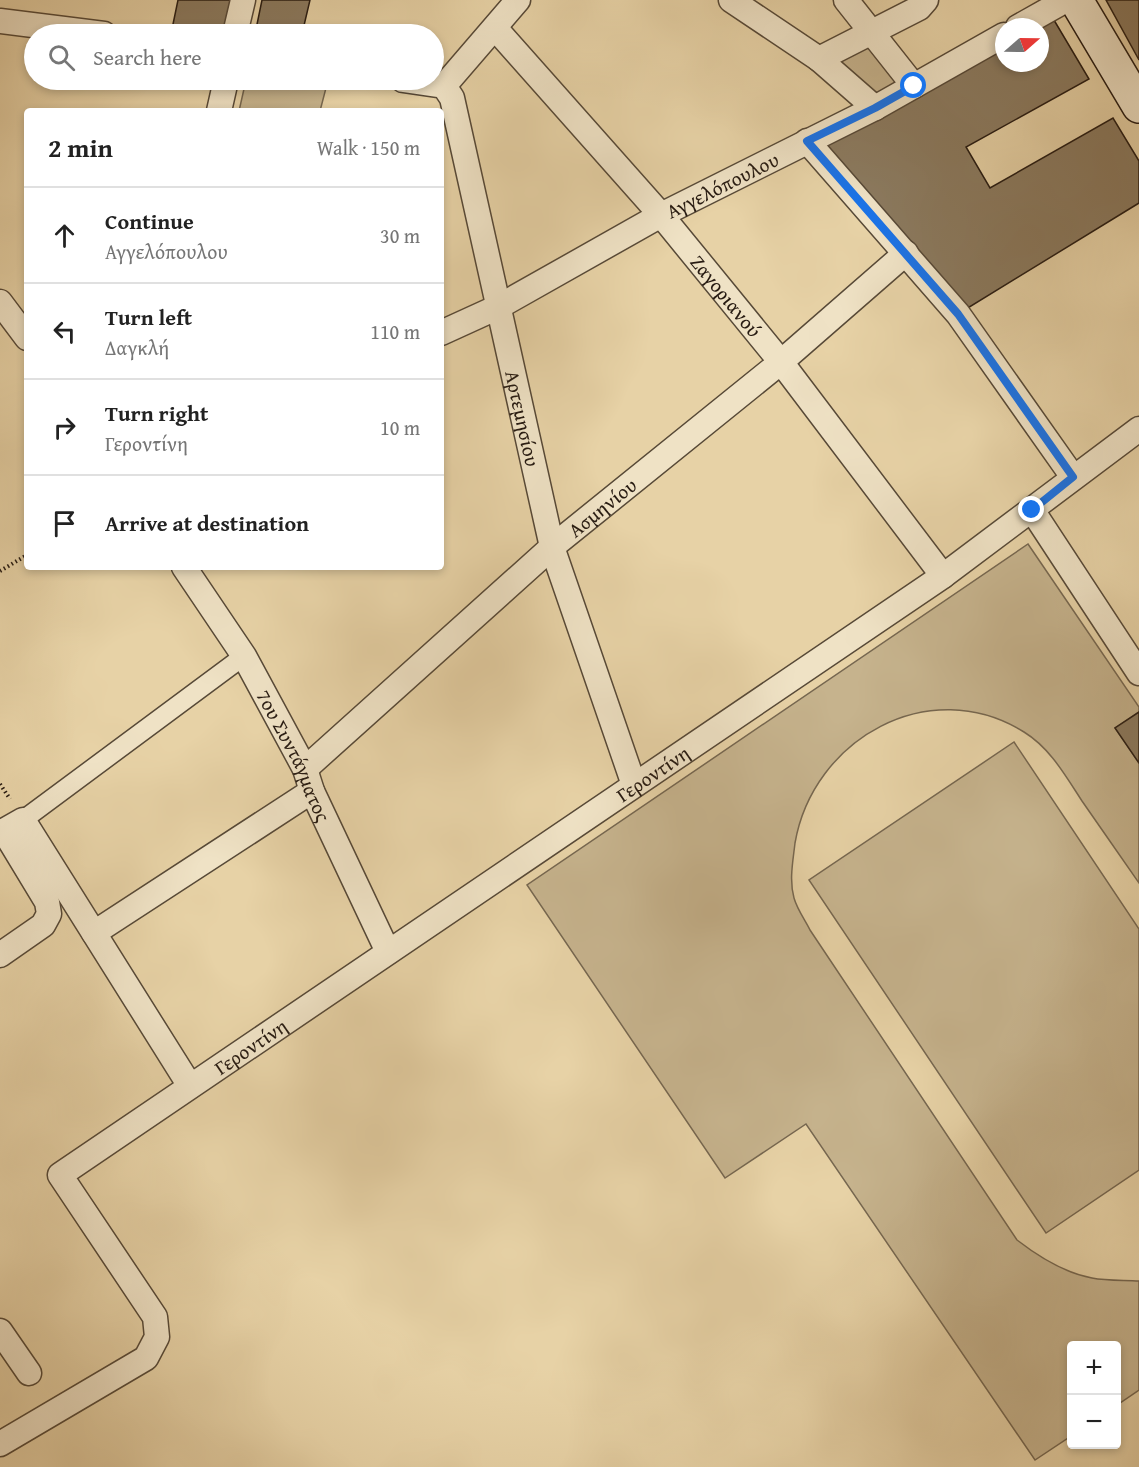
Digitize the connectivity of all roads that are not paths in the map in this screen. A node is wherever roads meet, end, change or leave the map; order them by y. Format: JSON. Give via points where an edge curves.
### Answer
{"nodes":[{"id":1,"x":243,"y":0,"type":"edge"},
{"id":2,"x":518,"y":0,"type":"edge"},
{"id":3,"x":731,"y":0,"type":"edge"},
{"id":4,"x":846,"y":0,"type":"edge"},
{"id":5,"x":926,"y":0,"type":"edge"},
{"id":6,"x":1066,"y":0,"type":"edge"},
{"id":7,"x":1076,"y":0,"type":"edge"},
{"id":8,"x":1034,"y":18,"type":"edge"},
{"id":9,"x":0,"y":21,"type":"edge"},
{"id":10,"x":24,"y":24,"type":"edge"},
{"id":11,"x":237,"y":24,"type":"edge"},
{"id":12,"x":495,"y":28,"type":"junction"},
{"id":13,"x":872,"y":31,"type":"junction"},
{"id":14,"x":995,"y":40,"type":"edge"},
{"id":15,"x":819,"y":59,"type":"junction"},
{"id":16,"x":444,"y":86,"type":"joint"},
{"id":17,"x":914,"y":86,"type":"junction"},
{"id":18,"x":223,"y":90,"type":"edge"},
{"id":19,"x":1139,"y":106,"type":"edge"},
{"id":20,"x":220,"y":108,"type":"edge"},
{"id":21,"x":875,"y":108,"type":"junction"},
{"id":22,"x":807,"y":141,"type":"junction"},
{"id":23,"x":661,"y":215,"type":"junction"},
{"id":24,"x":906,"y":253,"type":"junction"},
{"id":25,"x":0,"y":302,"type":"edge"},
{"id":26,"x":498,"y":307,"type":"junction"},
{"id":27,"x":444,"y":332,"type":"edge"},
{"id":28,"x":24,"y":335,"type":"edge"},
{"id":29,"x":781,"y":362,"type":"junction"},
{"id":30,"x":1139,"y":429,"type":"edge"},
{"id":31,"x":1073,"y":477,"type":"junction"},
{"id":32,"x":1032,"y":510,"type":"junction"},
{"id":33,"x":552,"y":547,"type":"junction"},
{"id":34,"x":186,"y":570,"type":"edge"},
{"id":35,"x":943,"y":576,"type":"junction"},
{"id":36,"x":244,"y":656,"type":"junction"},
{"id":37,"x":1139,"y":673,"type":"edge"},
{"id":38,"x":308,"y":780,"type":"junction"},
{"id":39,"x":634,"y":785,"type":"junction"},
{"id":40,"x":9,"y":828,"type":"edge"},
{"id":41,"x":94,"y":933,"type":"junction"},
{"id":42,"x":388,"y":952,"type":"junction"},
{"id":43,"x":0,"y":955,"type":"edge"},
{"id":44,"x":190,"y":1086,"type":"junction"},
{"id":45,"x":0,"y":1331,"type":"edge"},
{"id":46,"x":29,"y":1373,"type":"dead end"},
{"id":47,"x":0,"y":1444,"type":"edge"}],
"edges":[{"from":1,"to":11,"type":"street"},
{"from":2,"to":12,"type":"street"},
{"from":3,"to":15,"type":"street"},
{"from":4,"to":13,"type":"street"},
{"from":5,"to":13,"type":"street","via":[[919,8]]},
{"from":6,"to":8,"type":"street"},
{"from":7,"to":19,"type":"main road"},
{"from":9,"to":10,"type":"street"},
{"from":12,"to":16,"type":"street"},
{"from":12,"to":23,"type":"street","name":"Ζαγοριανού"},
{"from":13,"to":15,"type":"street"},
{"from":13,"to":17,"type":"street"},
{"from":14,"to":17,"type":"street","name":"Αγγελόπουλου"},
{"from":15,"to":21,"type":"street"},
{"from":16,"to":26,"type":"street","name":"Αρτεμησίου","via":[[452,98]]},
{"from":17,"to":21,"type":"street","name":"Αγγελόπουλου"},
{"from":18,"to":20,"type":"street"},
{"from":21,"to":22,"type":"street","name":"Αγγελόπουλου"},
{"from":22,"to":23,"type":"street","name":"Αγγελόπουλου"},
{"from":22,"to":24,"type":"street"},
{"from":23,"to":26,"type":"street","name":"Αγγελόπουλου"},
{"from":23,"to":29,"type":"street","name":"Ζαγοριανού"},
{"from":24,"to":29,"type":"street","name":"Ασμηνίου"},
{"from":24,"to":31,"type":"street","via":[[958,314]]},
{"from":25,"to":28,"type":"street"},
{"from":26,"to":27,"type":"street","name":"Αγγελόπουλου"},
{"from":26,"to":33,"type":"street","name":"Αρτεμησίου"},
{"from":29,"to":33,"type":"street","name":"Ασμηνίου"},
{"from":29,"to":35,"type":"street","name":"Ζαγοριανού"},
{"from":30,"to":31,"type":"street","name":"Γεροντίνη"},
{"from":31,"to":32,"type":"street","name":"Γεροντίνη"},
{"from":32,"to":35,"type":"street","name":"Γεροντίνη"},
{"from":32,"to":37,"type":"street"},
{"from":33,"to":38,"type":"street","name":"Ασμηνίου"},
{"from":33,"to":39,"type":"street","name":"Αρτεμησίου"},
{"from":34,"to":36,"type":"street","name":"7ου Συντάγματος"},
{"from":35,"to":39,"type":"street","name":"Γεροντίνη"},
{"from":36,"to":38,"type":"street","name":"7ου Συντάγματος"},
{"from":36,"to":40,"type":"street"},
{"from":38,"to":41,"type":"street","name":"Ασμηνίου"},
{"from":38,"to":42,"type":"street","name":"7ου Συντάγματος"},
{"from":39,"to":42,"type":"street","name":"Γεροντίνη"},
{"from":40,"to":41,"type":"street"},
{"from":40,"to":43,"type":"street","via":[[47,902],[49,914],[44,925]]},
{"from":41,"to":44,"type":"street"},
{"from":42,"to":44,"type":"street","name":"Γεροντίνη"},
{"from":44,"to":47,"type":"street","name":"Γεροντίνη","via":[[60,1175],[155,1317],[157,1337],[146,1358]]},
{"from":45,"to":46,"type":"street"}]}
